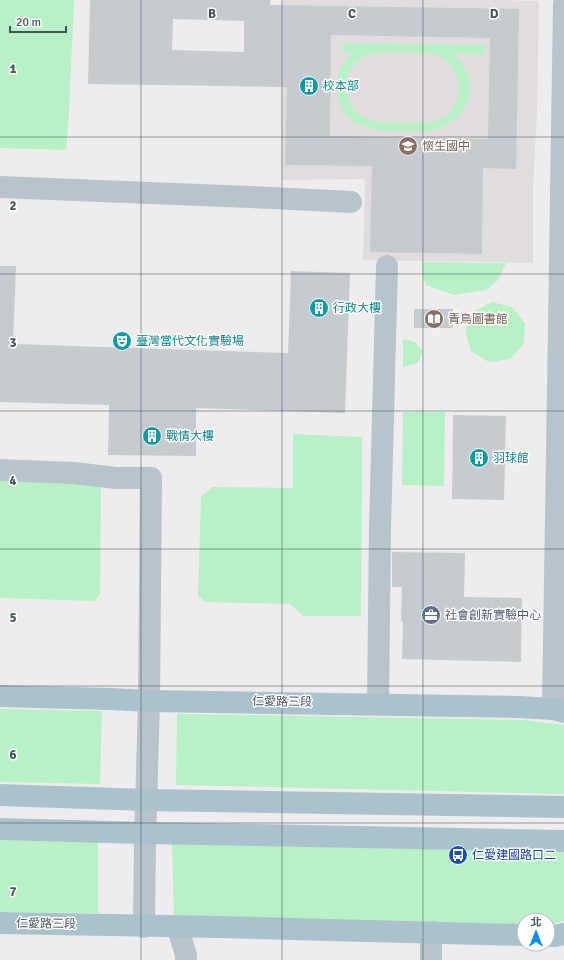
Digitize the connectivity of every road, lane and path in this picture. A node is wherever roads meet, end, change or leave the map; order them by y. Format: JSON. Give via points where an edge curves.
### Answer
{"nodes":[{"id":1,"x":564,"y":4,"type":"edge"},
{"id":2,"x":0,"y":187,"type":"edge"},
{"id":3,"x":351,"y":202,"type":"dead end"},
{"id":4,"x":388,"y":266,"type":"dead end"},
{"id":5,"x":561,"y":374,"type":"edge"},
{"id":6,"x":0,"y":470,"type":"edge"},
{"id":7,"x":560,"y":493,"type":"edge"},
{"id":8,"x":0,"y":696,"type":"edge"},
{"id":9,"x":149,"y":701,"type":"junction"},
{"id":10,"x":378,"y":704,"type":"junction"},
{"id":11,"x":559,"y":711,"type":"edge"},
{"id":12,"x":0,"y":794,"type":"edge"},
{"id":13,"x":146,"y":800,"type":"junction"},
{"id":14,"x":564,"y":807,"type":"edge"},
{"id":15,"x":0,"y":829,"type":"edge"},
{"id":16,"x":145,"y":838,"type":"junction"},
{"id":17,"x":0,"y":839,"type":"edge"},
{"id":18,"x":564,"y":841,"type":"edge"},
{"id":19,"x":564,"y":852,"type":"edge"},
{"id":20,"x":0,"y":923,"type":"edge"},
{"id":21,"x":177,"y":926,"type":"junction"},
{"id":22,"x":144,"y":927,"type":"junction"},
{"id":23,"x":431,"y":932,"type":"junction"},
{"id":24,"x":516,"y":935,"type":"edge"},
{"id":25,"x":186,"y":960,"type":"edge"},
{"id":26,"x":431,"y":960,"type":"edge"}],
"edges":[{"from":1,"to":5,"type":"street"},
{"from":2,"to":3,"type":"street"},
{"from":4,"to":10,"type":"street","via":[[380,528]]},
{"from":5,"to":7,"type":"street"},
{"from":6,"to":9,"type":"street","via":[[151,478]]},
{"from":7,"to":11,"type":"street"},
{"from":8,"to":9,"type":"main road","name":"仁愛路三段"},
{"from":9,"to":10,"type":"main road","name":"仁愛路三段"},
{"from":9,"to":13,"type":"street"},
{"from":10,"to":11,"type":"main road","name":"仁愛路三段","via":[[518,707]]},
{"from":12,"to":13,"type":"main road"},
{"from":13,"to":14,"type":"main road"},
{"from":13,"to":16,"type":"street"},
{"from":15,"to":16,"type":"main road"},
{"from":16,"to":17,"type":"street"},
{"from":16,"to":18,"type":"main road"},
{"from":16,"to":19,"type":"street"},
{"from":16,"to":22,"type":"street"},
{"from":20,"to":22,"type":"main road","name":"仁愛路三段"},
{"from":21,"to":22,"type":"main road","name":"仁愛路三段"},
{"from":21,"to":23,"type":"main road","name":"仁愛路三段"},
{"from":21,"to":25,"type":"street"},
{"from":23,"to":24,"type":"main road","name":"仁愛路三段"},
{"from":23,"to":26,"type":"street"}]}
